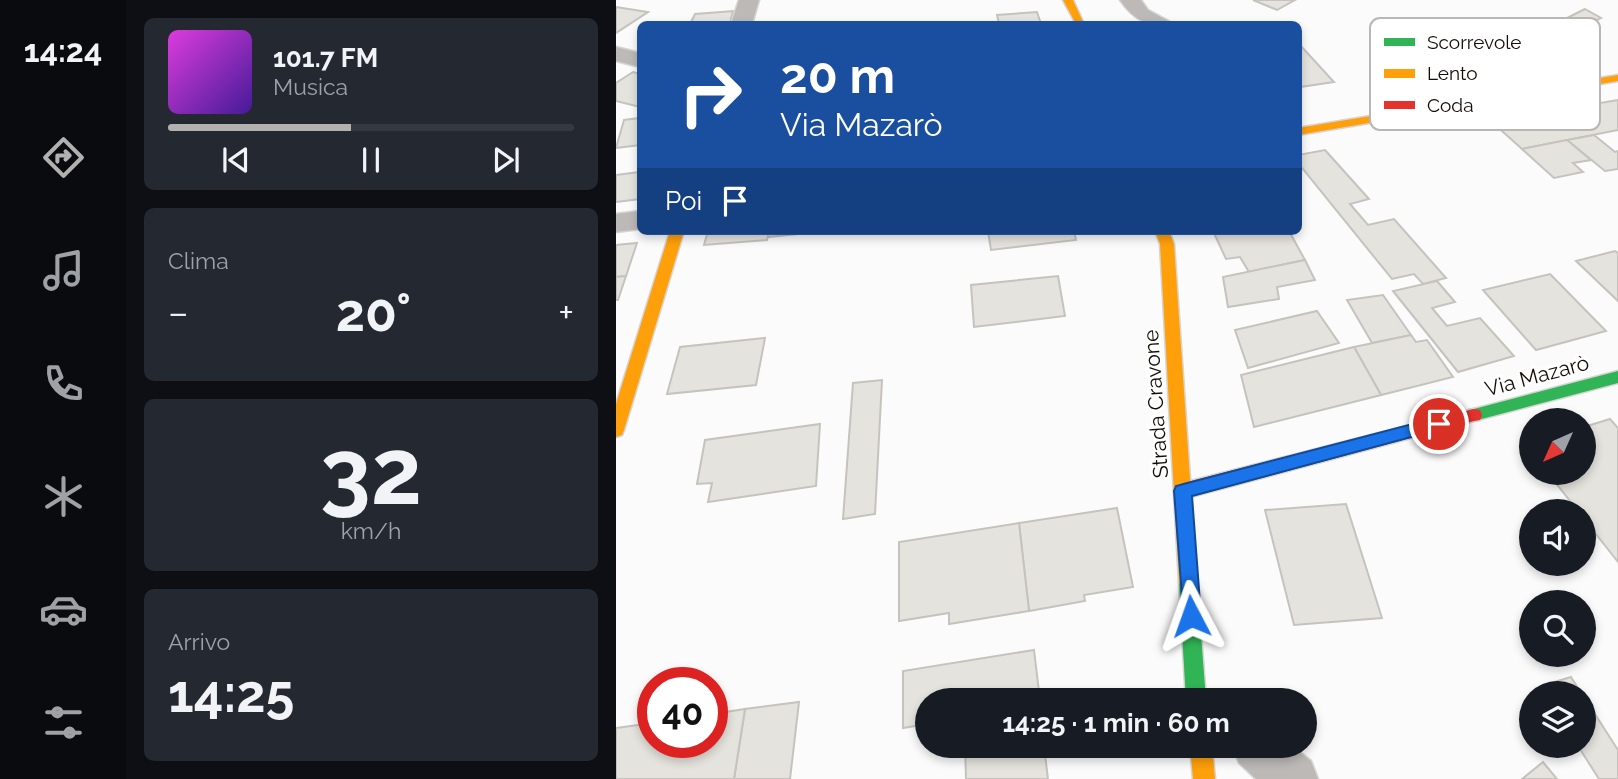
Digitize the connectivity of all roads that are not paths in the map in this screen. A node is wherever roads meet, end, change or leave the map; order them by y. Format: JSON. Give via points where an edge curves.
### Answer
{"nodes":[{"id":1,"x":749,"y":0,"type":"edge"},
{"id":2,"x":1068,"y":0,"type":"edge"},
{"id":3,"x":1130,"y":0,"type":"edge"},
{"id":4,"x":743,"y":21,"type":"edge"},
{"id":5,"x":1078,"y":21,"type":"edge"},
{"id":6,"x":1156,"y":21,"type":"edge"},
{"id":7,"x":616,"y":54,"type":"edge"},
{"id":8,"x":637,"y":59,"type":"edge"},
{"id":9,"x":1618,"y":78,"type":"edge"},
{"id":10,"x":1600,"y":81,"type":"edge"},
{"id":11,"x":1370,"y":120,"type":"edge"},
{"id":12,"x":1302,"y":131,"type":"edge"},
{"id":13,"x":637,"y":220,"type":"edge"},
{"id":14,"x":616,"y":223,"type":"edge"},
{"id":15,"x":676,"y":235,"type":"edge"},
{"id":16,"x":1164,"y":235,"type":"edge"},
{"id":17,"x":1618,"y":377,"type":"edge"},
{"id":18,"x":616,"y":430,"type":"edge"},
{"id":19,"x":1183,"y":491,"type":"junction"},
{"id":20,"x":1198,"y":688,"type":"edge"},
{"id":21,"x":1202,"y":758,"type":"edge"},
{"id":22,"x":1269,"y":758,"type":"edge"},
{"id":23,"x":1204,"y":779,"type":"edge"},
{"id":24,"x":1293,"y":779,"type":"edge"}],
"edges":[{"from":1,"to":4,"type":"street"},
{"from":2,"to":5,"type":"street"},
{"from":3,"to":6,"type":"street","via":[[1140,14]]},
{"from":7,"to":8,"type":"street"},
{"from":9,"to":10,"type":"street"},
{"from":11,"to":12,"type":"street"},
{"from":13,"to":14,"type":"street"},
{"from":15,"to":18,"type":"street"},
{"from":16,"to":19,"type":"street","name":"Strada Cravone"},
{"from":17,"to":19,"type":"street","name":"Via Mazarò"},
{"from":19,"to":20,"type":"street","name":"Strada Cravone"},
{"from":21,"to":23,"type":"street"},
{"from":22,"to":24,"type":"street"}]}
